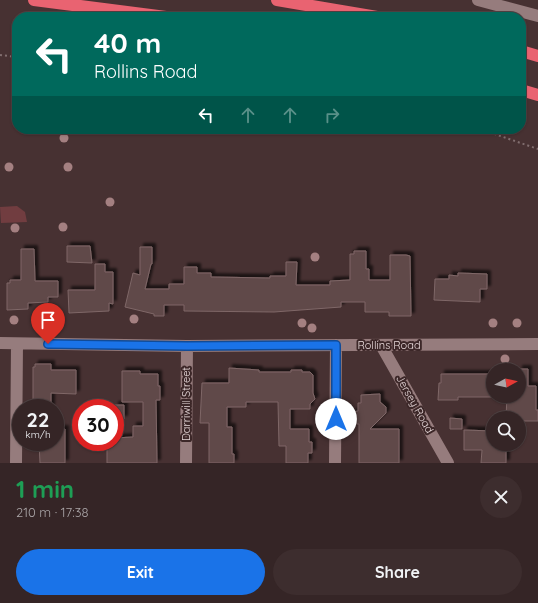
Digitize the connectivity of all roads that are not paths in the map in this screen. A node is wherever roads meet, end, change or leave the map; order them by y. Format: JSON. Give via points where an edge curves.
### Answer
{"nodes":[{"id":1,"x":34,"y":0,"type":"edge"},
{"id":2,"x":278,"y":0,"type":"edge"},
{"id":3,"x":478,"y":0,"type":"edge"},
{"id":4,"x":127,"y":12,"type":"edge"},
{"id":5,"x":348,"y":12,"type":"edge"},
{"id":6,"x":523,"y":12,"type":"edge"},
{"id":7,"x":526,"y":13,"type":"edge"},
{"id":8,"x":538,"y":16,"type":"edge"},
{"id":9,"x":526,"y":52,"type":"edge"},
{"id":10,"x":538,"y":56,"type":"edge"},
{"id":11,"x":526,"y":91,"type":"edge"},
{"id":12,"x":538,"y":95,"type":"edge"},
{"id":13,"x":0,"y":343,"type":"edge"},
{"id":14,"x":17,"y":344,"type":"junction"},
{"id":15,"x":538,"y":344,"type":"edge"},
{"id":16,"x":336,"y":345,"type":"junction"},
{"id":17,"x":381,"y":345,"type":"junction"},
{"id":18,"x":187,"y":346,"type":"junction"},
{"id":19,"x":16,"y":463,"type":"edge"},
{"id":20,"x":186,"y":463,"type":"edge"},
{"id":21,"x":335,"y":463,"type":"edge"},
{"id":22,"x":448,"y":463,"type":"edge"}],
"edges":[{"from":1,"to":4,"type":"highway"},
{"from":2,"to":5,"type":"highway"},
{"from":3,"to":6,"type":"street"},
{"from":7,"to":8,"type":"street"},
{"from":9,"to":10,"type":"highway"},
{"from":11,"to":12,"type":"highway"},
{"from":13,"to":14,"type":"street","name":"Rollins Road"},
{"from":14,"to":18,"type":"street","name":"Rollins Road"},
{"from":14,"to":19,"type":"street"},
{"from":15,"to":17,"type":"street","name":"Rollins Road"},
{"from":16,"to":17,"type":"street","name":"Rollins Road"},
{"from":16,"to":18,"type":"street","name":"Rollins Road"},
{"from":16,"to":21,"type":"street"},
{"from":17,"to":22,"type":"street","name":"Jersey Road"},
{"from":18,"to":20,"type":"street","name":"Darriwill Street"}]}
